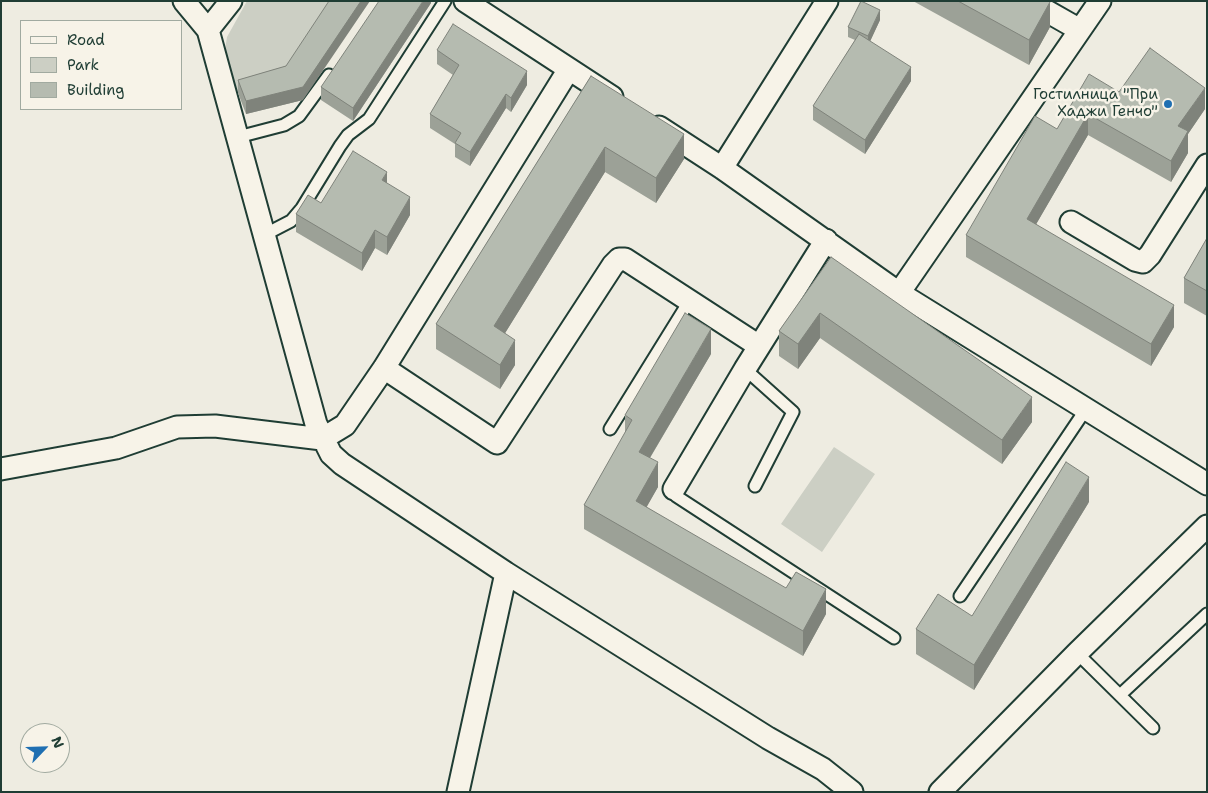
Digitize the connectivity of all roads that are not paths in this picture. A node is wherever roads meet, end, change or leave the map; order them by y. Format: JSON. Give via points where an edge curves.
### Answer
{"nodes":[{"id":1,"x":184,"y":1,"type":"edge"},
{"id":2,"x":231,"y":1,"type":"edge"},
{"id":3,"x":445,"y":1,"type":"edge"},
{"id":4,"x":465,"y":1,"type":"edge"},
{"id":5,"x":826,"y":1,"type":"edge"},
{"id":6,"x":1029,"y":1,"type":"edge"},
{"id":7,"x":1100,"y":1,"type":"edge"},
{"id":8,"x":208,"y":30,"type":"junction"},
{"id":9,"x":1080,"y":30,"type":"junction"},
{"id":10,"x":337,"y":63,"type":"edge"},
{"id":11,"x":569,"y":69,"type":"junction"},
{"id":12,"x":238,"y":137,"type":"junction"},
{"id":13,"x":1207,"y":165,"type":"edge"},
{"id":14,"x":722,"y":168,"type":"junction"},
{"id":15,"x":1071,"y":222,"type":"dead end"},
{"id":16,"x":264,"y":235,"type":"junction"},
{"id":17,"x":826,"y":240,"type":"junction"},
{"id":18,"x":899,"y":293,"type":"junction"},
{"id":19,"x":690,"y":300,"type":"junction"},
{"id":20,"x":759,"y":346,"type":"junction"},
{"id":21,"x":384,"y":368,"type":"junction"},
{"id":22,"x":745,"y":369,"type":"junction"},
{"id":23,"x":1086,"y":408,"type":"junction"},
{"id":24,"x":610,"y":429,"type":"dead end"},
{"id":25,"x":322,"y":439,"type":"junction"},
{"id":26,"x":1,"y":469,"type":"edge"},
{"id":27,"x":1207,"y":484,"type":"edge"},
{"id":28,"x":755,"y":486,"type":"dead end"},
{"id":29,"x":674,"y":489,"type":"joint"},
{"id":30,"x":1207,"y":526,"type":"edge"},
{"id":31,"x":506,"y":574,"type":"junction"},
{"id":32,"x":960,"y":596,"type":"dead end"},
{"id":33,"x":1207,"y":614,"type":"edge"},
{"id":34,"x":894,"y":638,"type":"dead end"},
{"id":35,"x":1077,"y":653,"type":"junction"},
{"id":36,"x":1120,"y":695,"type":"junction"},
{"id":37,"x":1153,"y":728,"type":"dead end"},
{"id":38,"x":462,"y":790,"type":"edge"},
{"id":39,"x":852,"y":792,"type":"edge"},
{"id":40,"x":940,"y":792,"type":"edge"}],
"edges":[{"from":1,"to":8,"type":"street"},
{"from":2,"to":8,"type":"street"},
{"from":3,"to":16,"type":"lane","via":[[369,119],[348,135],[302,208],[292,220]]},
{"from":4,"to":11,"type":"street"},
{"from":5,"to":14,"type":"street"},
{"from":6,"to":9,"type":"street"},
{"from":7,"to":9,"type":"street"},
{"from":8,"to":12,"type":"street"},
{"from":9,"to":18,"type":"street"},
{"from":10,"to":12,"type":"lane","via":[[299,116],[284,125]]},
{"from":11,"to":14,"type":"street"},
{"from":11,"to":21,"type":"street"},
{"from":12,"to":16,"type":"street"},
{"from":13,"to":15,"type":"street","via":[[1143,262]]},
{"from":14,"to":17,"type":"street"},
{"from":16,"to":25,"type":"street"},
{"from":17,"to":18,"type":"street"},
{"from":17,"to":20,"type":"street"},
{"from":18,"to":23,"type":"street"},
{"from":19,"to":20,"type":"street"},
{"from":19,"to":21,"type":"street","via":[[625,259],[619,259],[497,443]]},
{"from":19,"to":24,"type":"lane"},
{"from":20,"to":22,"type":"street"},
{"from":21,"to":25,"type":"street","via":[[345,424]]},
{"from":22,"to":28,"type":"lane","via":[[793,412]]},
{"from":22,"to":29,"type":"street"},
{"from":23,"to":27,"type":"street"},
{"from":23,"to":32,"type":"lane"},
{"from":25,"to":26,"type":"street","via":[[215,426],[177,427],[116,448]]},
{"from":25,"to":31,"type":"street","via":[[342,464]]},
{"from":29,"to":34,"type":"lane","via":[[676,496]]},
{"from":30,"to":35,"type":"street"},
{"from":31,"to":38,"type":"street"},
{"from":31,"to":39,"type":"street","via":[[823,769]]},
{"from":33,"to":36,"type":"lane"},
{"from":35,"to":36,"type":"lane"},
{"from":35,"to":40,"type":"street"},
{"from":36,"to":37,"type":"lane"}]}
